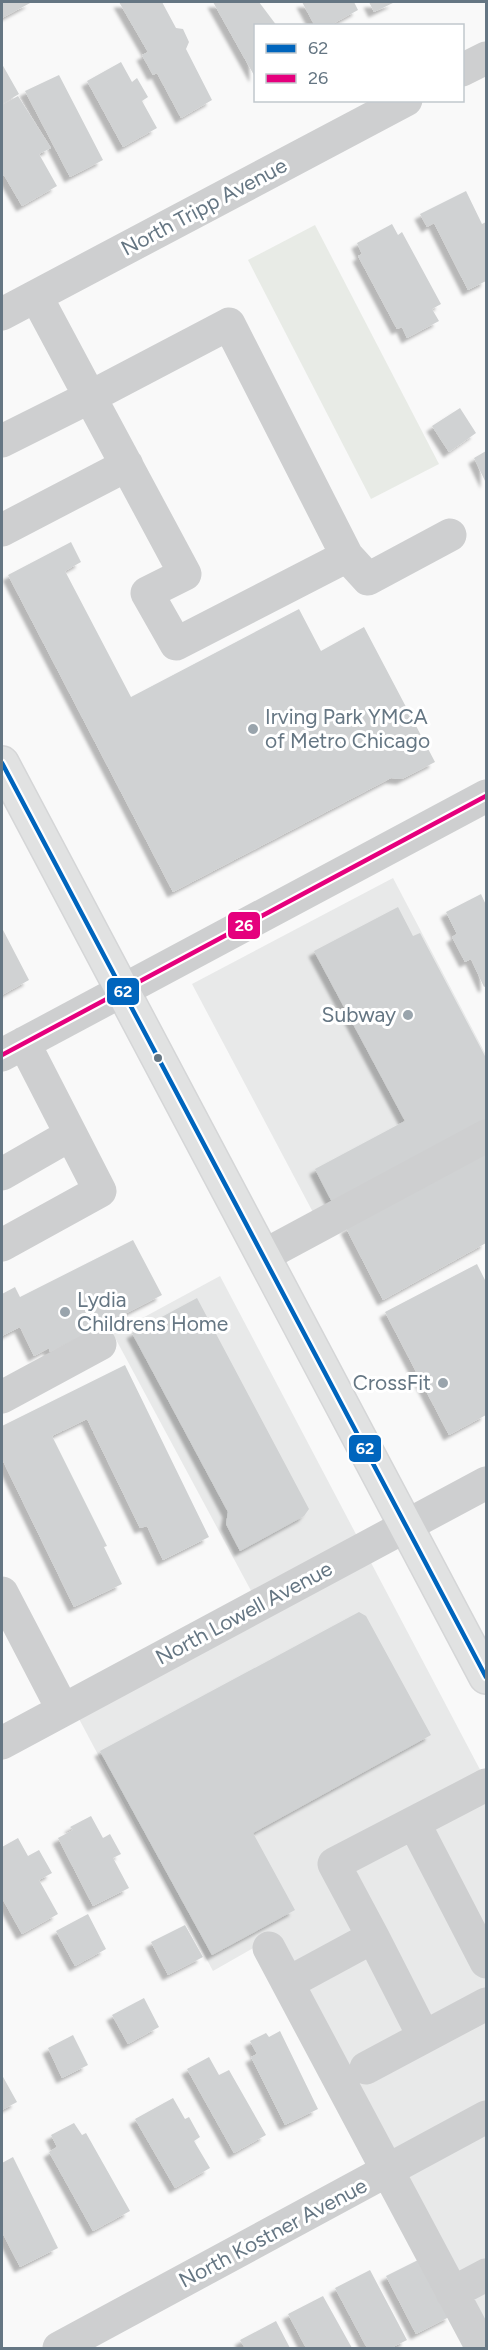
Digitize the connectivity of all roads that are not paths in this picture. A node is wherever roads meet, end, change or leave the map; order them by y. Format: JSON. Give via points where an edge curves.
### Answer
{"nodes":[{"id":1,"x":486,"y":58,"type":"edge"},
{"id":2,"x":464,"y":69,"type":"edge"},
{"id":3,"x":402,"y":102,"type":"edge"},
{"id":4,"x":36,"y":296,"type":"junction"},
{"id":5,"x":2,"y":314,"type":"edge"},
{"id":6,"x":90,"y":397,"type":"junction"},
{"id":7,"x":2,"y":441,"type":"edge"},
{"id":8,"x":127,"y":465,"type":"junction"},
{"id":9,"x":2,"y":530,"type":"edge"},
{"id":10,"x":450,"y":535,"type":"dead end"},
{"id":11,"x":347,"y":556,"type":"junction"},
{"id":12,"x":2,"y":764,"type":"edge"},
{"id":13,"x":486,"y":796,"type":"edge"},
{"id":14,"x":122,"y":990,"type":"junction"},
{"id":15,"x":13,"y":1049,"type":"edge"},
{"id":16,"x":70,"y":1135,"type":"junction"},
{"id":17,"x":486,"y":1136,"type":"edge"},
{"id":18,"x":2,"y":1174,"type":"edge"},
{"id":19,"x":2,"y":1245,"type":"edge"},
{"id":20,"x":263,"y":1256,"type":"junction"},
{"id":21,"x":100,"y":1344,"type":"dead end"},
{"id":22,"x":2,"y":1397,"type":"edge"},
{"id":23,"x":486,"y":1483,"type":"edge"},
{"id":24,"x":407,"y":1526,"type":"junction"},
{"id":25,"x":2,"y":1593,"type":"edge"},
{"id":26,"x":486,"y":1677,"type":"edge"},
{"id":27,"x":63,"y":1710,"type":"junction"},
{"id":28,"x":2,"y":1743,"type":"edge"},
{"id":29,"x":486,"y":1785,"type":"edge"},
{"id":30,"x":414,"y":1823,"type":"junction"},
{"id":31,"x":373,"y":1937,"type":"junction"},
{"id":32,"x":269,"y":1948,"type":"dead end"},
{"id":33,"x":486,"y":1962,"type":"edge"},
{"id":34,"x":288,"y":1983,"type":"junction"},
{"id":35,"x":486,"y":2004,"type":"edge"},
{"id":36,"x":424,"y":2037,"type":"junction"},
{"id":37,"x":366,"y":2068,"type":"dead end"},
{"id":38,"x":486,"y":2117,"type":"edge"},
{"id":39,"x":387,"y":2171,"type":"junction"},
{"id":40,"x":486,"y":2274,"type":"edge"},
{"id":41,"x":452,"y":2292,"type":"junction"},
{"id":42,"x":59,"y":2349,"type":"edge"},
{"id":43,"x":482,"y":2349,"type":"edge"}],
"edges":[{"from":1,"to":2,"type":"street"},
{"from":3,"to":4,"type":"street","name":"North Tripp Avenue"},
{"from":4,"to":5,"type":"street","name":"North Tripp Avenue"},
{"from":4,"to":6,"type":"street"},
{"from":6,"to":7,"type":"street"},
{"from":6,"to":8,"type":"street"},
{"from":6,"to":11,"type":"street","via":[[229,324]]},
{"from":8,"to":9,"type":"street"},
{"from":8,"to":11,"type":"street","via":[[185,574],[147,593],[177,644]]},
{"from":10,"to":11,"type":"street","via":[[368,579]]},
{"from":12,"to":14,"type":"main road"},
{"from":13,"to":14,"type":"street"},
{"from":14,"to":15,"type":"street"},
{"from":14,"to":20,"type":"main road"},
{"from":15,"to":16,"type":"street"},
{"from":16,"to":18,"type":"street"},
{"from":16,"to":19,"type":"street","via":[[100,1191]]},
{"from":17,"to":20,"type":"street"},
{"from":20,"to":24,"type":"main road"},
{"from":21,"to":22,"type":"street"},
{"from":23,"to":24,"type":"street","name":"North Lowell Avenue"},
{"from":24,"to":26,"type":"main road"},
{"from":24,"to":27,"type":"street","name":"North Lowell Avenue"},
{"from":25,"to":27,"type":"street"},
{"from":27,"to":28,"type":"street","name":"North Lowell Avenue"},
{"from":29,"to":30,"type":"street"},
{"from":30,"to":31,"type":"street","via":[[334,1864]]},
{"from":30,"to":33,"type":"street"},
{"from":31,"to":34,"type":"street"},
{"from":31,"to":36,"type":"street"},
{"from":32,"to":34,"type":"street"},
{"from":34,"to":39,"type":"street"},
{"from":35,"to":36,"type":"street"},
{"from":36,"to":37,"type":"street"},
{"from":38,"to":39,"type":"street","name":"North Kostner Avenue"},
{"from":39,"to":41,"type":"street"},
{"from":39,"to":42,"type":"street","name":"North Kostner Avenue"},
{"from":40,"to":41,"type":"street"},
{"from":41,"to":43,"type":"street"}]}
